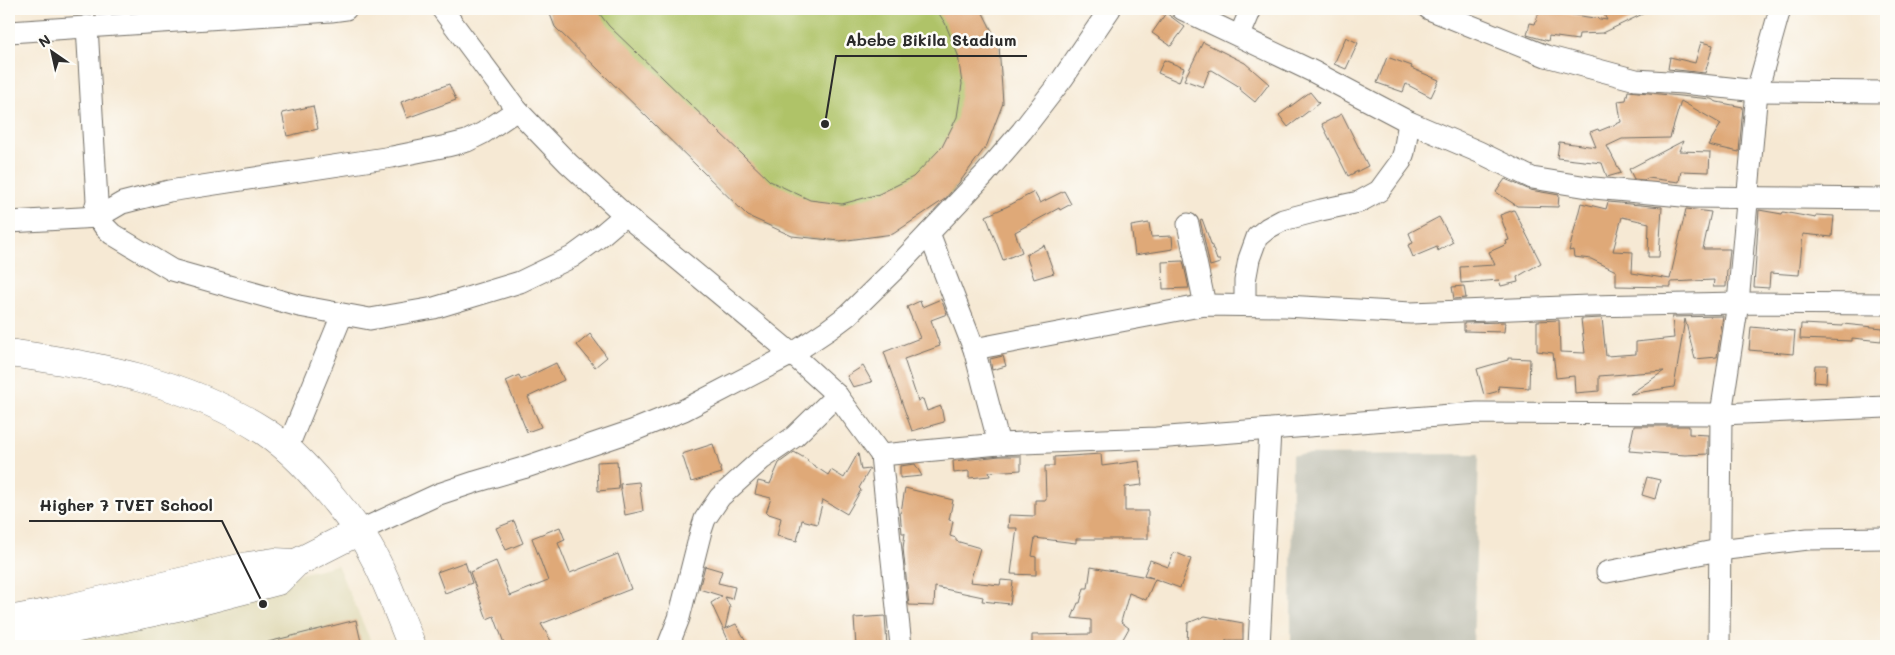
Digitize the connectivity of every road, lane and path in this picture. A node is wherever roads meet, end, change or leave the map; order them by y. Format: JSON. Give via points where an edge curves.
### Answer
{"nodes":[{"id":1,"x":346,"y":9,"type":"edge"},
{"id":2,"x":442,"y":9,"type":"edge"},
{"id":3,"x":1110,"y":9,"type":"edge"},
{"id":4,"x":1182,"y":9,"type":"edge"},
{"id":5,"x":1251,"y":9,"type":"edge"},
{"id":6,"x":1429,"y":9,"type":"edge"},
{"id":7,"x":1780,"y":9,"type":"edge"},
{"id":8,"x":87,"y":26,"type":"junction"},
{"id":9,"x":9,"y":32,"type":"edge"},
{"id":10,"x":1240,"y":35,"type":"junction"},
{"id":11,"x":1757,"y":91,"type":"junction"},
{"id":12,"x":1886,"y":92,"type":"edge"},
{"id":13,"x":517,"y":110,"type":"junction"},
{"id":14,"x":1409,"y":122,"type":"junction"},
{"id":15,"x":1749,"y":197,"type":"junction"},
{"id":16,"x":1886,"y":199,"type":"edge"},
{"id":17,"x":625,"y":215,"type":"junction"},
{"id":18,"x":96,"y":217,"type":"junction"},
{"id":19,"x":9,"y":222,"type":"edge"},
{"id":20,"x":1188,"y":224,"type":"dead end"},
{"id":21,"x":929,"y":234,"type":"junction"},
{"id":22,"x":1738,"y":303,"type":"junction"},
{"id":23,"x":1886,"y":304,"type":"edge"},
{"id":24,"x":1205,"y":305,"type":"junction"},
{"id":25,"x":1245,"y":305,"type":"junction"},
{"id":26,"x":342,"y":315,"type":"junction"},
{"id":27,"x":974,"y":349,"type":"junction"},
{"id":28,"x":9,"y":354,"type":"edge"},
{"id":29,"x":792,"y":354,"type":"junction"},
{"id":30,"x":836,"y":395,"type":"junction"},
{"id":31,"x":1886,"y":407,"type":"edge"},
{"id":32,"x":1721,"y":414,"type":"junction"},
{"id":33,"x":1270,"y":430,"type":"junction"},
{"id":34,"x":999,"y":444,"type":"junction"},
{"id":35,"x":287,"y":449,"type":"junction"},
{"id":36,"x":881,"y":455,"type":"junction"},
{"id":37,"x":359,"y":531,"type":"junction"},
{"id":38,"x":1886,"y":538,"type":"edge"},
{"id":39,"x":1719,"y":550,"type":"junction"},
{"id":40,"x":296,"y":563,"type":"junction"},
{"id":41,"x":1607,"y":572,"type":"dead end"},
{"id":42,"x":9,"y":620,"type":"edge"},
{"id":43,"x":9,"y":640,"type":"edge"},
{"id":44,"x":412,"y":646,"type":"edge"},
{"id":45,"x":668,"y":646,"type":"edge"},
{"id":46,"x":901,"y":646,"type":"edge"},
{"id":47,"x":1259,"y":646,"type":"edge"},
{"id":48,"x":1719,"y":646,"type":"edge"}],
"edges":[{"from":1,"to":8,"type":"street"},
{"from":2,"to":13,"type":"street"},
{"from":3,"to":21,"type":"street","via":[[1022,131]]},
{"from":4,"to":10,"type":"street"},
{"from":5,"to":10,"type":"street"},
{"from":6,"to":11,"type":"street","via":[[1546,56],[1636,80]]},
{"from":7,"to":11,"type":"street"},
{"from":8,"to":9,"type":"street"},
{"from":8,"to":18,"type":"street"},
{"from":10,"to":14,"type":"street"},
{"from":11,"to":12,"type":"street"},
{"from":11,"to":15,"type":"street"},
{"from":13,"to":17,"type":"street"},
{"from":13,"to":18,"type":"street","via":[[483,133],[447,146],[169,191],[122,203]]},
{"from":14,"to":15,"type":"street","via":[[1532,178],[1640,194]]},
{"from":14,"to":25,"type":"street","via":[[1401,161],[1379,191],[1359,202],[1283,220],[1257,237],[1245,281]]},
{"from":15,"to":16,"type":"street"},
{"from":15,"to":22,"type":"street"},
{"from":17,"to":26,"type":"street","via":[[572,256],[520,282],[405,314],[370,319]]},
{"from":17,"to":29,"type":"street"},
{"from":18,"to":19,"type":"street"},
{"from":18,"to":26,"type":"street","via":[[112,234],[172,270]]},
{"from":20,"to":24,"type":"street"},
{"from":21,"to":27,"type":"street"},
{"from":21,"to":29,"type":"street","via":[[848,315]]},
{"from":22,"to":23,"type":"street"},
{"from":22,"to":25,"type":"street","via":[[1434,313]]},
{"from":22,"to":32,"type":"street"},
{"from":24,"to":25,"type":"street"},
{"from":24,"to":27,"type":"street"},
{"from":26,"to":35,"type":"street"},
{"from":27,"to":34,"type":"street"},
{"from":28,"to":35,"type":"main road","via":[[102,367],[196,396],[265,432]]},
{"from":29,"to":30,"type":"street"},
{"from":29,"to":37,"type":"street","via":[[684,410],[641,428],[439,494]]},
{"from":30,"to":36,"type":"street"},
{"from":30,"to":45,"type":"street","via":[[794,437],[762,460],[712,507],[701,531],[679,618]]},
{"from":31,"to":32,"type":"street"},
{"from":32,"to":33,"type":"street","via":[[1477,413]]},
{"from":32,"to":39,"type":"street"},
{"from":33,"to":34,"type":"street"},
{"from":33,"to":47,"type":"street"},
{"from":34,"to":36,"type":"street"},
{"from":35,"to":37,"type":"main road","via":[[310,471]]},
{"from":36,"to":46,"type":"street"},
{"from":37,"to":40,"type":"main road"},
{"from":37,"to":44,"type":"main road","via":[[379,565]]},
{"from":38,"to":39,"type":"street","via":[[1808,539]]},
{"from":39,"to":41,"type":"street"},
{"from":39,"to":48,"type":"street"},
{"from":40,"to":42,"type":"main road","via":[[248,566]]},
{"from":40,"to":43,"type":"main road","via":[[278,581],[250,589],[182,606]]}]}
